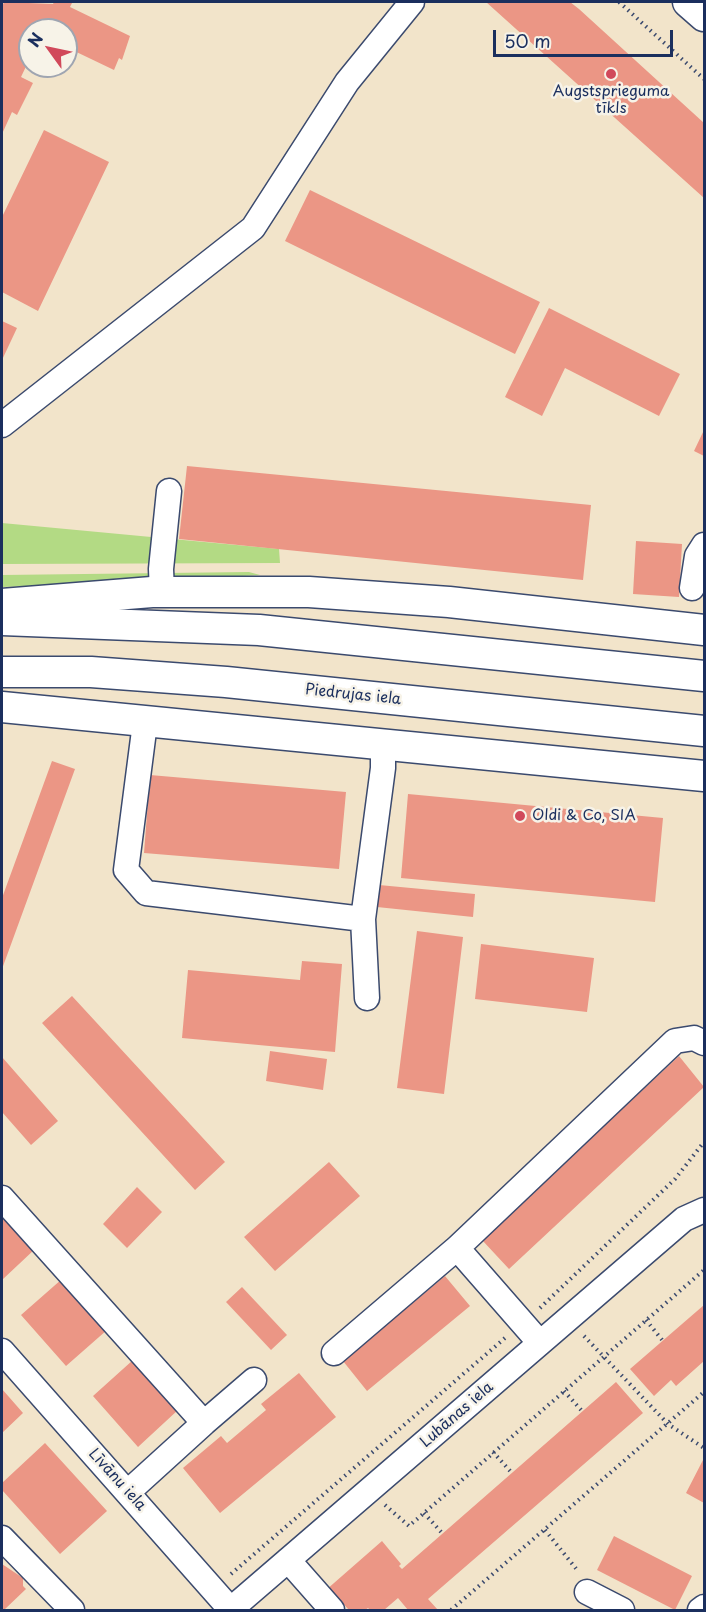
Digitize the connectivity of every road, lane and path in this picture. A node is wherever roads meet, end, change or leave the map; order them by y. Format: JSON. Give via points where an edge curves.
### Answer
{"nodes":[{"id":1,"x":412,"y":2,"type":"edge"},
{"id":2,"x":620,"y":2,"type":"edge"},
{"id":3,"x":688,"y":2,"type":"edge"},
{"id":4,"x":705,"y":16,"type":"edge"},
{"id":5,"x":705,"y":79,"type":"edge"},
{"id":6,"x":2,"y":425,"type":"edge"},
{"id":7,"x":170,"y":490,"type":"dead end"},
{"id":8,"x":705,"y":545,"type":"edge"},
{"id":9,"x":692,"y":588,"type":"dead end"},
{"id":10,"x":162,"y":592,"type":"junction"},
{"id":11,"x":2,"y":604,"type":"edge"},
{"id":12,"x":2,"y":620,"type":"edge"},
{"id":13,"x":705,"y":630,"type":"edge"},
{"id":14,"x":2,"y":672,"type":"edge"},
{"id":15,"x":705,"y":676,"type":"edge"},
{"id":16,"x":2,"y":706,"type":"edge"},
{"id":17,"x":144,"y":723,"type":"junction"},
{"id":18,"x":705,"y":731,"type":"edge"},
{"id":19,"x":383,"y":745,"type":"junction"},
{"id":20,"x":705,"y":776,"type":"edge"},
{"id":21,"x":363,"y":919,"type":"junction"},
{"id":22,"x":367,"y":998,"type":"dead end"},
{"id":23,"x":705,"y":1043,"type":"edge"},
{"id":24,"x":705,"y":1142,"type":"edge"},
{"id":25,"x":705,"y":1188,"type":"edge"},
{"id":26,"x":2,"y":1198,"type":"edge"},
{"id":27,"x":694,"y":1215,"type":"edge"},
{"id":28,"x":457,"y":1248,"type":"junction"},
{"id":29,"x":705,"y":1270,"type":"edge"},
{"id":30,"x":645,"y":1320,"type":"junction"},
{"id":31,"x":522,"y":1324,"type":"junction"},
{"id":32,"x":580,"y":1333,"type":"dead end"},
{"id":33,"x":663,"y":1341,"type":"dead end"},
{"id":34,"x":540,"y":1343,"type":"junction"},
{"id":35,"x":2,"y":1351,"type":"edge"},
{"id":36,"x":334,"y":1353,"type":"dead end"},
{"id":37,"x":603,"y":1356,"type":"junction"},
{"id":38,"x":254,"y":1380,"type":"dead end"},
{"id":39,"x":564,"y":1391,"type":"junction"},
{"id":40,"x":705,"y":1392,"type":"edge"},
{"id":41,"x":582,"y":1411,"type":"dead end"},
{"id":42,"x":204,"y":1423,"type":"junction"},
{"id":43,"x":668,"y":1424,"type":"junction"},
{"id":44,"x":705,"y":1448,"type":"edge"},
{"id":45,"x":493,"y":1452,"type":"junction"},
{"id":46,"x":511,"y":1473,"type":"dead end"},
{"id":47,"x":128,"y":1492,"type":"junction"},
{"id":48,"x":375,"y":1510,"type":"dead end"},
{"id":49,"x":424,"y":1513,"type":"junction"},
{"id":50,"x":545,"y":1530,"type":"junction"},
{"id":51,"x":442,"y":1533,"type":"dead end"},
{"id":52,"x":2,"y":1538,"type":"edge"},
{"id":53,"x":288,"y":1560,"type":"junction"},
{"id":54,"x":213,"y":1590,"type":"junction"},
{"id":55,"x":587,"y":1592,"type":"joint"},
{"id":56,"x":705,"y":1607,"type":"edge"},
{"id":57,"x":230,"y":1610,"type":"edge"},
{"id":58,"x":72,"y":1611,"type":"edge"},
{"id":59,"x":332,"y":1611,"type":"edge"},
{"id":60,"x":452,"y":1611,"type":"edge"},
{"id":61,"x":622,"y":1611,"type":"edge"},
{"id":62,"x":700,"y":1611,"type":"edge"}],
"edges":[{"from":1,"to":6,"type":"street","via":[[347,82],[254,228]]},
{"from":2,"to":5,"type":"path"},
{"from":3,"to":4,"type":"main road"},
{"from":7,"to":10,"type":"street"},
{"from":8,"to":9,"type":"street","via":[[698,556]]},
{"from":10,"to":11,"type":"main road"},
{"from":10,"to":13,"type":"main road","via":[[344,594]]},
{"from":12,"to":15,"type":"main road","via":[[259,630]]},
{"from":14,"to":18,"type":"main road","name":"Piedrujas iela","via":[[91,672],[226,682]]},
{"from":16,"to":17,"type":"main road"},
{"from":17,"to":19,"type":"main road"},
{"from":17,"to":21,"type":"street","via":[[126,870],[146,893]]},
{"from":19,"to":20,"type":"main road"},
{"from":19,"to":21,"type":"street"},
{"from":21,"to":22,"type":"street"},
{"from":23,"to":28,"type":"street","via":[[693,1038],[675,1041]]},
{"from":24,"to":31,"type":"path","via":[[675,1179]]},
{"from":25,"to":27,"type":"street","name":"Lubānas iela"},
{"from":26,"to":42,"type":"street"},
{"from":27,"to":34,"type":"street","name":"Lubānas iela"},
{"from":28,"to":31,"type":"street"},
{"from":28,"to":36,"type":"street"},
{"from":29,"to":30,"type":"path"},
{"from":30,"to":33,"type":"path"},
{"from":30,"to":37,"type":"path"},
{"from":31,"to":34,"type":"street"},
{"from":31,"to":54,"type":"path"},
{"from":32,"to":37,"type":"path"},
{"from":34,"to":53,"type":"street","name":"Lubānas iela"},
{"from":35,"to":47,"type":"street","name":"Līvānu iela"},
{"from":37,"to":39,"type":"path"},
{"from":37,"to":43,"type":"path"},
{"from":38,"to":42,"type":"street"},
{"from":39,"to":41,"type":"path"},
{"from":39,"to":45,"type":"path"},
{"from":40,"to":43,"type":"path"},
{"from":42,"to":47,"type":"street"},
{"from":43,"to":44,"type":"path"},
{"from":43,"to":50,"type":"path"},
{"from":45,"to":46,"type":"path"},
{"from":45,"to":49,"type":"path"},
{"from":47,"to":54,"type":"street","name":"Līvānu iela"},
{"from":48,"to":49,"type":"path","via":[[383,1503],[409,1526]]},
{"from":49,"to":51,"type":"path"},
{"from":50,"to":55,"type":"path","via":[[583,1577]]},
{"from":50,"to":60,"type":"path"},
{"from":52,"to":58,"type":"street"},
{"from":53,"to":57,"type":"street","name":"Lubānas iela"},
{"from":53,"to":59,"type":"street"},
{"from":54,"to":57,"type":"street","name":"Līvānu iela"},
{"from":55,"to":61,"type":"street"},
{"from":56,"to":62,"type":"street"}]}
